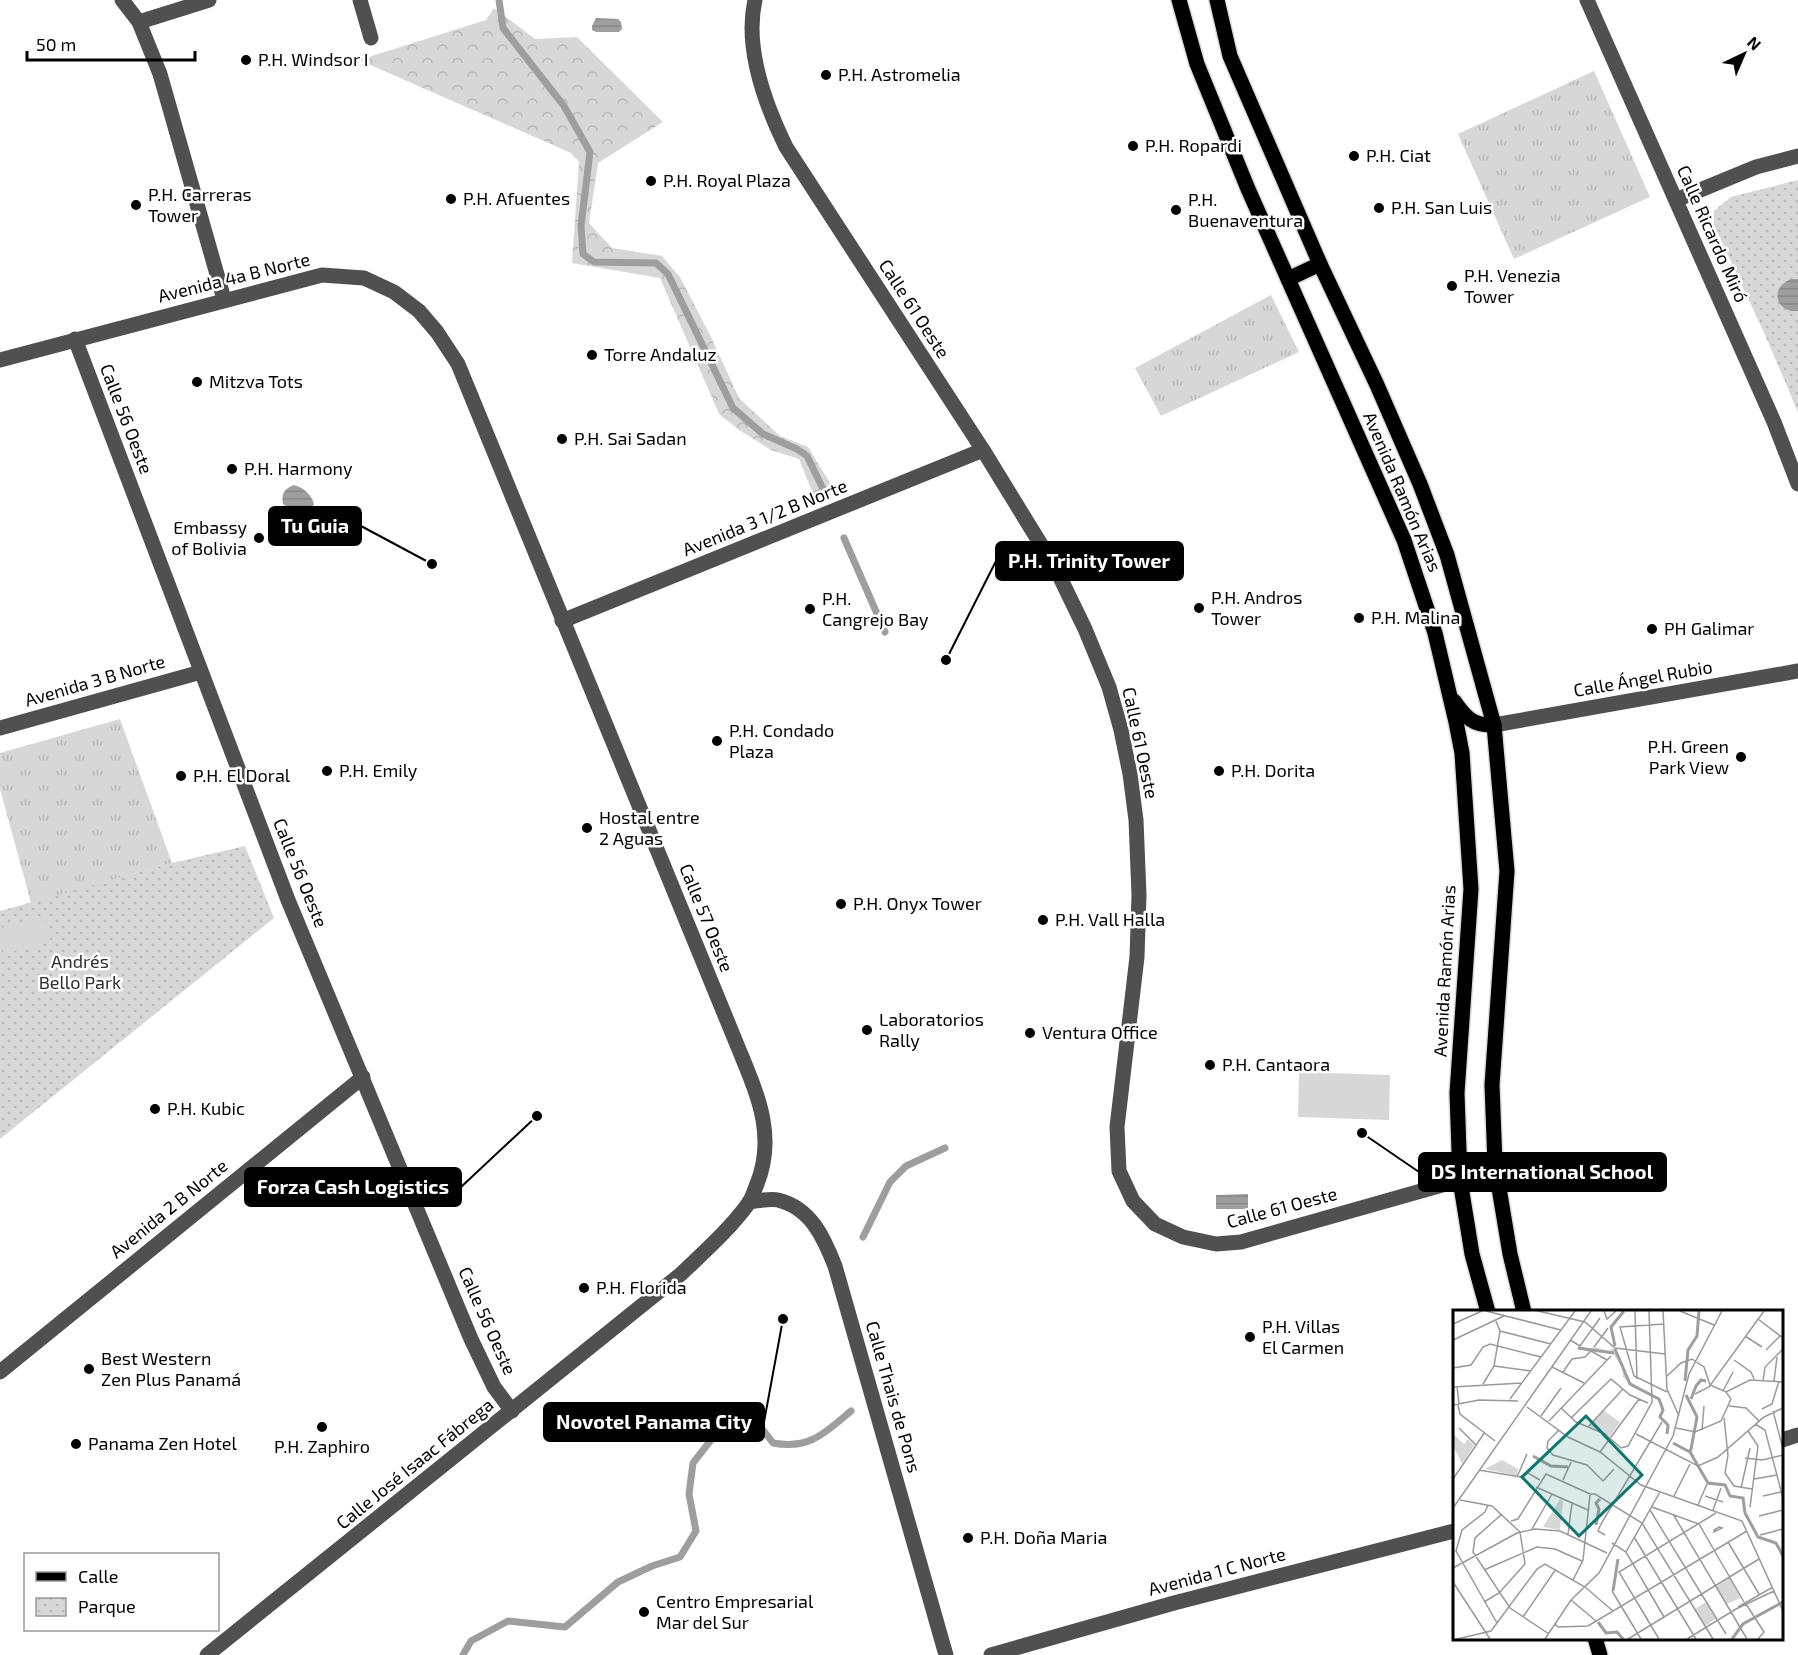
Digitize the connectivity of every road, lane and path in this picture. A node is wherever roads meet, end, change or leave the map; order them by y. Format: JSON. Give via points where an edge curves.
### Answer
{"nodes":[{"id":1,"x":122,"y":0,"type":"edge"},
{"id":2,"x":209,"y":0,"type":"edge"},
{"id":3,"x":360,"y":0,"type":"edge"},
{"id":4,"x":755,"y":0,"type":"edge"},
{"id":5,"x":1179,"y":0,"type":"edge"},
{"id":6,"x":1217,"y":0,"type":"edge"},
{"id":7,"x":1587,"y":0,"type":"edge"},
{"id":8,"x":139,"y":22,"type":"junction"},
{"id":9,"x":371,"y":38,"type":"dead end"},
{"id":10,"x":1798,"y":156,"type":"edge"},
{"id":11,"x":1676,"y":200,"type":"junction"},
{"id":12,"x":1320,"y":264,"type":"junction"},
{"id":13,"x":1288,"y":279,"type":"junction"},
{"id":14,"x":224,"y":299,"type":"junction"},
{"id":15,"x":75,"y":339,"type":"junction"},
{"id":16,"x":0,"y":360,"type":"edge"},
{"id":17,"x":983,"y":450,"type":"junction"},
{"id":18,"x":1798,"y":484,"type":"edge"},
{"id":19,"x":562,"y":621,"type":"junction"},
{"id":20,"x":1798,"y":670,"type":"edge"},
{"id":21,"x":201,"y":672,"type":"junction"},
{"id":22,"x":1449,"y":693,"type":"junction"},
{"id":23,"x":1494,"y":725,"type":"junction"},
{"id":24,"x":0,"y":728,"type":"edge"},
{"id":25,"x":363,"y":1077,"type":"junction"},
{"id":26,"x":1461,"y":1180,"type":"junction"},
{"id":27,"x":750,"y":1202,"type":"junction"},
{"id":28,"x":1488,"y":1310,"type":"edge"},
{"id":29,"x":1524,"y":1310,"type":"edge"},
{"id":30,"x":0,"y":1372,"type":"edge"},
{"id":31,"x":512,"y":1411,"type":"junction"},
{"id":32,"x":1798,"y":1436,"type":"edge"},
{"id":33,"x":1783,"y":1440,"type":"edge"},
{"id":34,"x":1453,"y":1532,"type":"edge"},
{"id":35,"x":1596,"y":1640,"type":"edge"},
{"id":36,"x":207,"y":1655,"type":"edge"},
{"id":37,"x":946,"y":1655,"type":"edge"},
{"id":38,"x":991,"y":1655,"type":"edge"},
{"id":39,"x":1600,"y":1655,"type":"edge"}],
"edges":[{"from":1,"to":8,"type":"street"},
{"from":2,"to":8,"type":"street"},
{"from":3,"to":9,"type":"street"},
{"from":4,"to":17,"type":"street","name":"Calle 61 Oeste","via":[[751,16],[752,49],[772,118],[786,147]]},
{"from":5,"to":13,"type":"main road","name":"Avenida Ramón Arias","via":[[1197,64]]},
{"from":6,"to":12,"type":"main road","name":"Avenida Ramón Arias","via":[[1230,56]]},
{"from":7,"to":11,"type":"street","name":"Calle Ricardo Miró"},
{"from":8,"to":14,"type":"street","via":[[160,74]]},
{"from":10,"to":11,"type":"street","via":[[1756,167]]},
{"from":11,"to":18,"type":"street","name":"Calle Ricardo Miró"},
{"from":12,"to":13,"type":"main road"},
{"from":12,"to":23,"type":"main road","name":"Avenida Ramón Arias","via":[[1377,385],[1447,555]]},
{"from":13,"to":22,"type":"main road","name":"Avenida Ramón Arias","via":[[1404,540],[1435,633]]},
{"from":14,"to":15,"type":"street","name":"Avenida 4a B Norte"},
{"from":14,"to":19,"type":"street","name":"Avenida 4a B Norte","via":[[322,275],[364,278],[394,292],[419,311],[458,364]]},
{"from":15,"to":16,"type":"street","name":"Avenida 4a B Norte"},
{"from":15,"to":21,"type":"street","name":"Calle 56 Oeste"},
{"from":17,"to":19,"type":"street","name":"Avenida 3 1/2 B Norte"},
{"from":17,"to":26,"type":"street","name":"Calle 61 Oeste","via":[[1056,569],[1085,629],[1109,687],[1130,774],[1139,895],[1137,957],[1117,1127],[1119,1171],[1133,1202],[1155,1224],[1183,1237],[1216,1244],[1241,1242]]},
{"from":19,"to":27,"type":"street","name":"Calle 57 Oeste","via":[[757,1094],[766,1139],[764,1167]]},
{"from":20,"to":23,"type":"street","name":"Calle Ángel Rubio"},
{"from":21,"to":24,"type":"street","name":"Avenida 3 B Norte"},
{"from":21,"to":25,"type":"street","name":"Calle 56 Oeste","via":[[288,900]]},
{"from":22,"to":23,"type":"main road","via":[[1471,721]]},
{"from":22,"to":26,"type":"main road","name":"Avenida Ramón Arias","via":[[1462,753],[1471,889],[1457,1093]]},
{"from":23,"to":29,"type":"main road","name":"Avenida Ramón Arias","via":[[1507,871],[1492,1084],[1495,1164]]},
{"from":25,"to":30,"type":"street","name":"Avenida 2 B Norte"},
{"from":25,"to":31,"type":"street","name":"Calle 56 Oeste","via":[[471,1339],[494,1387]]},
{"from":26,"to":28,"type":"main road","name":"Avenida Ramón Arias","via":[[1472,1254]]},
{"from":27,"to":31,"type":"street","name":"Calle José Isaac Fábrega","via":[[678,1277]]},
{"from":27,"to":37,"type":"street","name":"Calle Thais de Pons","via":[[776,1199],[801,1209],[823,1236],[835,1266]]},
{"from":31,"to":36,"type":"street","name":"Calle José Isaac Fábrega"},
{"from":32,"to":33,"type":"street"},
{"from":34,"to":38,"type":"street","name":"Avenida 1 C Norte"},
{"from":35,"to":39,"type":"main road"}]}
